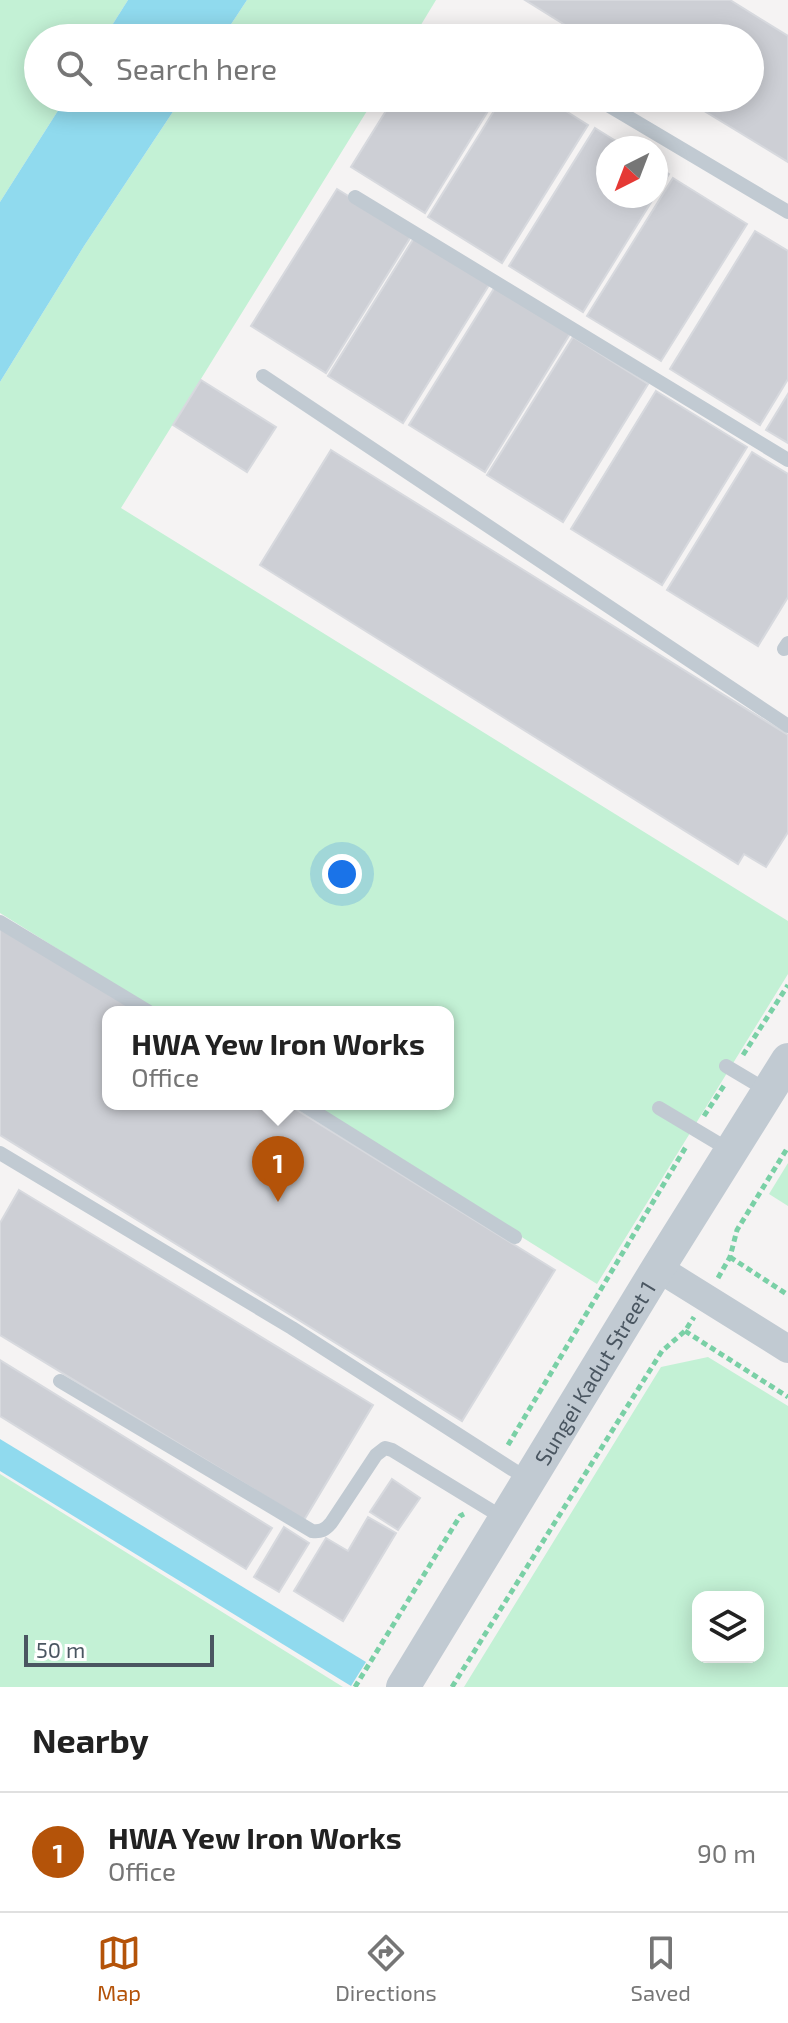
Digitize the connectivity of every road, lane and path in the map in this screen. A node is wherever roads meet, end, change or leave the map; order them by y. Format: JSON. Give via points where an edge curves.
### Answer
{"nodes":[{"id":1,"x":620,"y":112,"type":"edge"},
{"id":2,"x":355,"y":197,"type":"dead end"},
{"id":3,"x":788,"y":212,"type":"edge"},
{"id":4,"x":263,"y":376,"type":"dead end"},
{"id":5,"x":788,"y":460,"type":"edge"},
{"id":6,"x":788,"y":726,"type":"edge"},
{"id":7,"x":0,"y":922,"type":"edge"},
{"id":8,"x":139,"y":1006,"type":"edge"},
{"id":9,"x":788,"y":1060,"type":"edge"},
{"id":10,"x":726,"y":1066,"type":"dead end"},
{"id":11,"x":769,"y":1091,"type":"junction"},
{"id":12,"x":659,"y":1108,"type":"dead end"},
{"id":13,"x":312,"y":1110,"type":"edge"},
{"id":14,"x":695,"y":1130,"type":"junction"},
{"id":15,"x":788,"y":1147,"type":"edge"},
{"id":16,"x":731,"y":1152,"type":"junction"},
{"id":17,"x":0,"y":1153,"type":"edge"},
{"id":18,"x":515,"y":1237,"type":"dead end"},
{"id":19,"x":730,"y":1257,"type":"junction"},
{"id":20,"x":658,"y":1268,"type":"junction"},
{"id":21,"x":788,"y":1295,"type":"edge"},
{"id":22,"x":706,"y":1298,"type":"junction"},
{"id":23,"x":685,"y":1331,"type":"junction"},
{"id":24,"x":788,"y":1349,"type":"edge"},
{"id":25,"x":60,"y":1381,"type":"dead end"},
{"id":26,"x":788,"y":1397,"type":"edge"},
{"id":27,"x":499,"y":1460,"type":"junction"},
{"id":28,"x":529,"y":1480,"type":"junction"},
{"id":29,"x":475,"y":1500,"type":"junction"},
{"id":30,"x":505,"y":1519,"type":"junction"},
{"id":31,"x":355,"y":1687,"type":"edge"},
{"id":32,"x":403,"y":1687,"type":"edge"},
{"id":33,"x":452,"y":1687,"type":"edge"}],
"edges":[{"from":1,"to":3,"type":"lane"},
{"from":2,"to":5,"type":"lane"},
{"from":4,"to":6,"type":"lane"},
{"from":7,"to":8,"type":"lane"},
{"from":9,"to":11,"type":"street","name":"Sungei Kadut Street 1"},
{"from":10,"to":11,"type":"lane"},
{"from":11,"to":16,"type":"street","name":"Sungei Kadut Street 1"},
{"from":12,"to":14,"type":"lane"},
{"from":13,"to":18,"type":"lane"},
{"from":14,"to":16,"type":"lane"},
{"from":14,"to":27,"type":"path"},
{"from":15,"to":19,"type":"path","via":[[737,1230]]},
{"from":16,"to":20,"type":"street","name":"Sungei Kadut Street 1"},
{"from":17,"to":27,"type":"lane"},
{"from":19,"to":21,"type":"path"},
{"from":19,"to":22,"type":"path"},
{"from":20,"to":22,"type":"street"},
{"from":20,"to":28,"type":"street","name":"Sungei Kadut Street 1"},
{"from":22,"to":23,"type":"path"},
{"from":22,"to":24,"type":"street"},
{"from":23,"to":26,"type":"path"},
{"from":23,"to":33,"type":"path","via":[[662,1351]]},
{"from":25,"to":29,"type":"lane","via":[[312,1531],[326,1529],[385,1448]]},
{"from":27,"to":28,"type":"lane"},
{"from":28,"to":30,"type":"street","name":"Sungei Kadut Street 1"},
{"from":29,"to":30,"type":"lane"},
{"from":29,"to":31,"type":"path"},
{"from":30,"to":32,"type":"street","name":"Sungei Kadut Street 1"}]}
